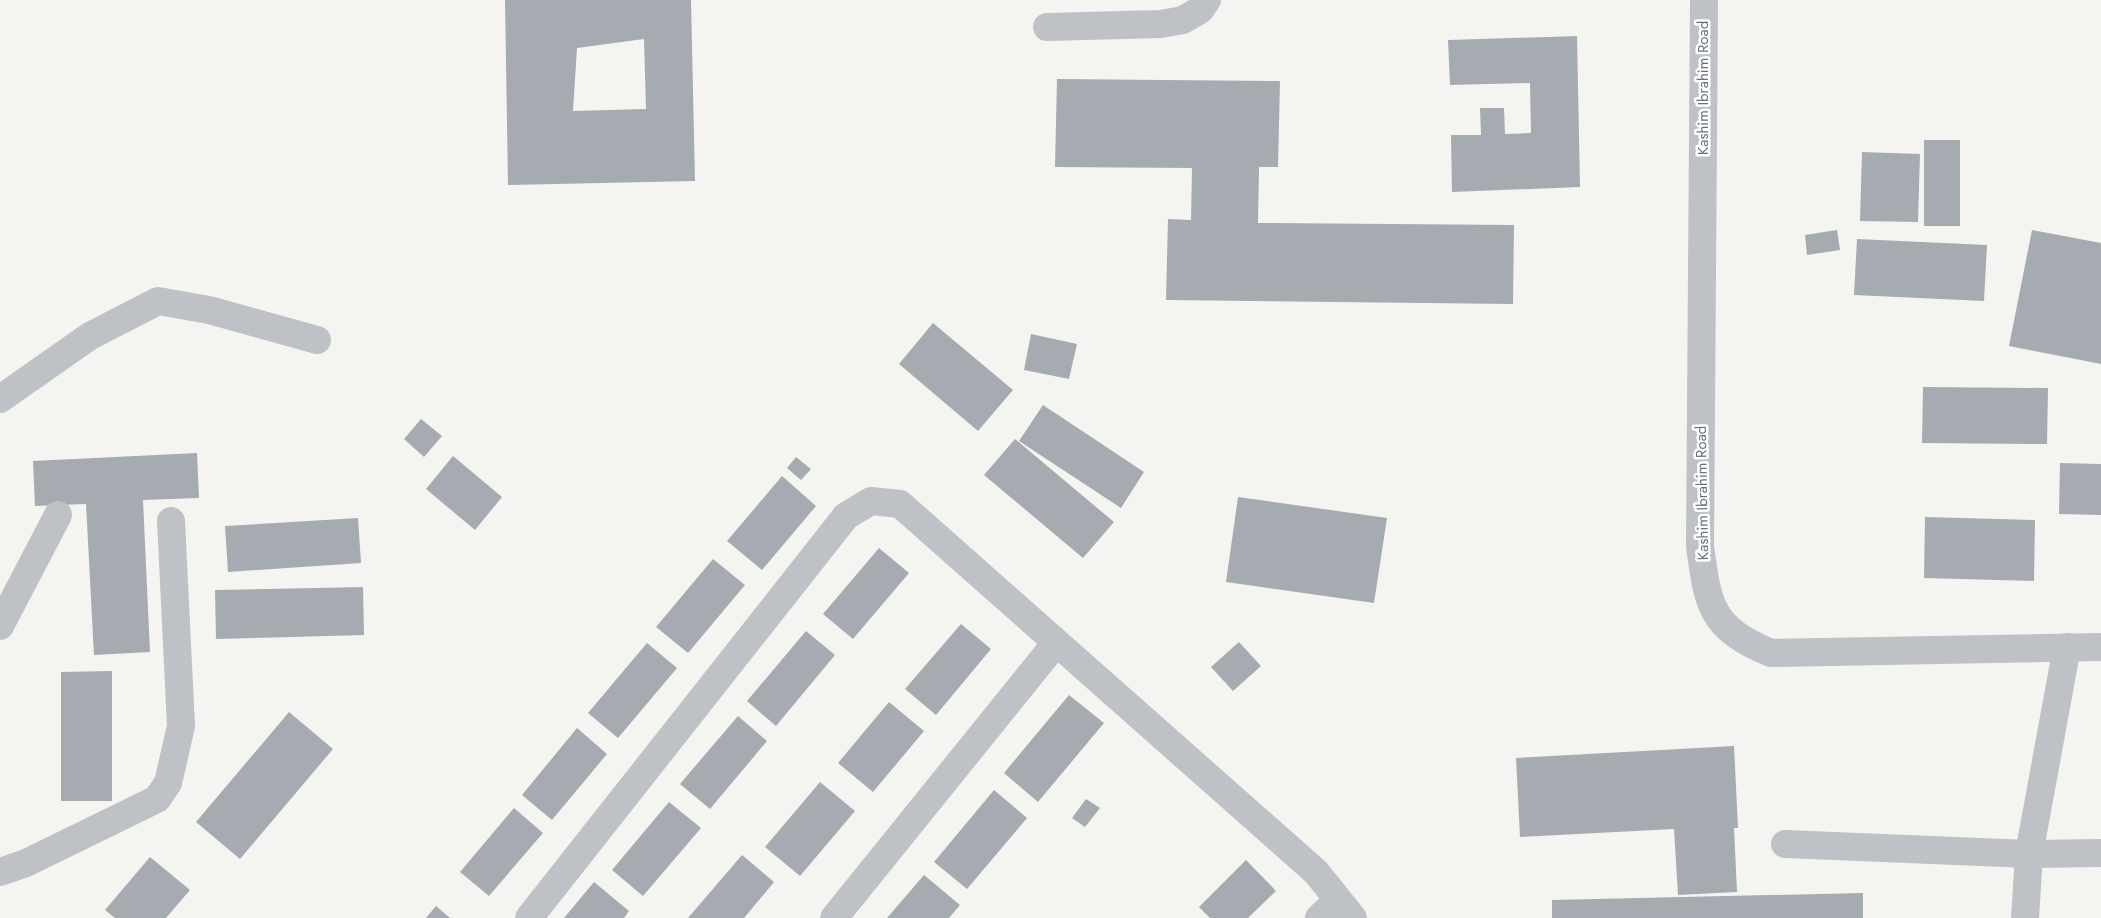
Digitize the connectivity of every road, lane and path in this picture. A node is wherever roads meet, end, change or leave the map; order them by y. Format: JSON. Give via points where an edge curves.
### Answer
{"nodes":[{"id":1,"x":1207,"y":0,"type":"edge"},
{"id":2,"x":1704,"y":0,"type":"edge"},
{"id":3,"x":1047,"y":27,"type":"dead end"},
{"id":4,"x":317,"y":340,"type":"dead end"},
{"id":5,"x":0,"y":399,"type":"edge"},
{"id":6,"x":58,"y":515,"type":"dead end"},
{"id":7,"x":172,"y":521,"type":"dead end"},
{"id":8,"x":0,"y":626,"type":"edge"},
{"id":9,"x":1056,"y":643,"type":"junction"},
{"id":10,"x":2067,"y":647,"type":"junction"},
{"id":11,"x":2101,"y":647,"type":"edge"},
{"id":12,"x":1785,"y":844,"type":"dead end"},
{"id":13,"x":2101,"y":853,"type":"edge"},
{"id":14,"x":2029,"y":854,"type":"junction"},
{"id":15,"x":0,"y":872,"type":"edge"},
{"id":16,"x":1337,"y":912,"type":"edge"},
{"id":17,"x":529,"y":918,"type":"edge"},
{"id":18,"x":834,"y":918,"type":"edge"},
{"id":19,"x":2025,"y":918,"type":"edge"}],
"edges":[{"from":1,"to":3,"type":"street","via":[[1200,10],[1183,20],[1161,24]]},
{"from":2,"to":10,"type":"street","name":"Kashim Ibrahim Road","via":[[1700,546],[1706,592],[1713,611],[1741,640],[1771,653]]},
{"from":4,"to":5,"type":"street","via":[[209,310],[158,301],[90,336]]},
{"from":6,"to":8,"type":"street"},
{"from":7,"to":15,"type":"street","via":[[181,726],[168,783],[157,799],[26,863]]},
{"from":9,"to":16,"type":"street","via":[[1316,872]]},
{"from":9,"to":17,"type":"street","via":[[900,504],[871,501],[846,516]]},
{"from":9,"to":18,"type":"street"},
{"from":10,"to":11,"type":"street","name":"Kashim Ibrahim Road"},
{"from":10,"to":14,"type":"street"},
{"from":12,"to":14,"type":"street"},
{"from":13,"to":14,"type":"street"},
{"from":14,"to":19,"type":"street"}]}
